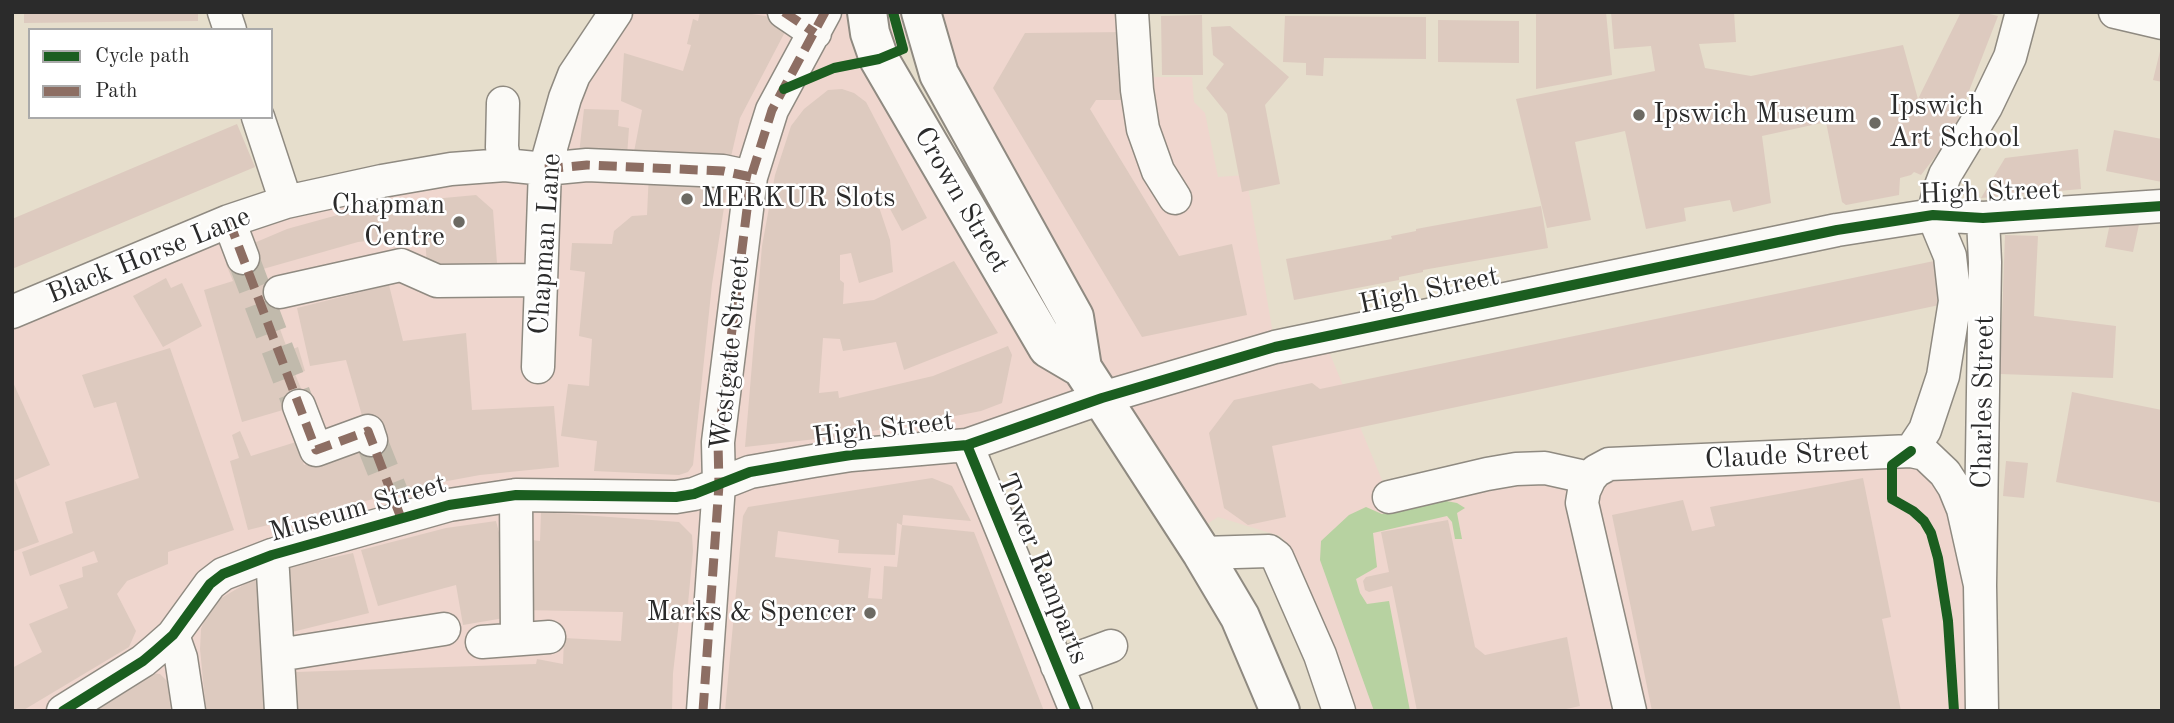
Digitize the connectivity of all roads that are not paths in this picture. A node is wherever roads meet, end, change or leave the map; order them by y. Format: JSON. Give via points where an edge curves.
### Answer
{"nodes":[{"id":1,"x":616,"y":12,"type":"edge"},
{"id":2,"x":784,"y":12,"type":"edge"},
{"id":3,"x":867,"y":12,"type":"edge"},
{"id":4,"x":921,"y":12,"type":"edge"},
{"id":5,"x":1132,"y":12,"type":"edge"},
{"id":6,"x":2022,"y":12,"type":"edge"},
{"id":7,"x":2115,"y":12,"type":"edge"},
{"id":8,"x":820,"y":23,"type":"edge"},
{"id":9,"x":2162,"y":23,"type":"edge"},
{"id":10,"x":503,"y":103,"type":"dead end"},
{"id":11,"x":259,"y":119,"type":"edge"},
{"id":12,"x":505,"y":165,"type":"junction"},
{"id":13,"x":545,"y":169,"type":"junction"},
{"id":14,"x":751,"y":177,"type":"junction"},
{"id":15,"x":1175,"y":198,"type":"dead end"},
{"id":16,"x":286,"y":202,"type":"junction"},
{"id":17,"x":2162,"y":206,"type":"edge"},
{"id":18,"x":1933,"y":215,"type":"junction"},
{"id":19,"x":1983,"y":218,"type":"junction"},
{"id":20,"x":229,"y":222,"type":"junction"},
{"id":21,"x":243,"y":258,"type":"tunnel mouth"},
{"id":22,"x":540,"y":280,"type":"junction"},
{"id":23,"x":279,"y":292,"type":"dead end"},
{"id":24,"x":12,"y":312,"type":"edge"},
{"id":25,"x":538,"y":367,"type":"dead end"},
{"id":26,"x":1092,"y":383,"type":"junction"},
{"id":27,"x":299,"y":405,"type":"tunnel mouth"},
{"id":28,"x":371,"y":440,"type":"dead end"},
{"id":29,"x":967,"y":445,"type":"junction"},
{"id":30,"x":1911,"y":451,"type":"junction"},
{"id":31,"x":1590,"y":478,"type":"junction"},
{"id":32,"x":719,"y":485,"type":"junction"},
{"id":33,"x":516,"y":495,"type":"junction"},
{"id":34,"x":1388,"y":497,"type":"dead end"},
{"id":35,"x":1202,"y":553,"type":"junction"},
{"id":36,"x":272,"y":555,"type":"junction"},
{"id":37,"x":1980,"y":585,"type":"junction"},
{"id":38,"x":444,"y":629,"type":"dead end"},
{"id":39,"x":173,"y":635,"type":"junction"},
{"id":40,"x":549,"y":637,"type":"dead end"},
{"id":41,"x":517,"y":639,"type":"junction"},
{"id":42,"x":482,"y":642,"type":"dead end"},
{"id":43,"x":1111,"y":646,"type":"dead end"},
{"id":44,"x":278,"y":655,"type":"junction"},
{"id":45,"x":1056,"y":666,"type":"junction"},
{"id":46,"x":63,"y":711,"type":"edge"},
{"id":47,"x":189,"y":711,"type":"edge"},
{"id":48,"x":281,"y":711,"type":"edge"},
{"id":49,"x":703,"y":711,"type":"edge"},
{"id":50,"x":1076,"y":711,"type":"edge"},
{"id":51,"x":1279,"y":711,"type":"edge"},
{"id":52,"x":1339,"y":711,"type":"edge"},
{"id":53,"x":1630,"y":711,"type":"edge"},
{"id":54,"x":1982,"y":711,"type":"edge"}],
"edges":[{"from":1,"to":13,"type":"street","name":"Chapman Lane","via":[[574,75]]},
{"from":2,"to":8,"type":"street"},
{"from":3,"to":26,"type":"main road","name":"Crown Street","via":[[878,59],[1048,348]]},
{"from":4,"to":26,"type":"main road","name":"Crown Street","via":[[939,74],[1074,317]]},
{"from":5,"to":15,"type":"street","via":[[1143,129],[1158,171]]},
{"from":6,"to":18,"type":"street","via":[[2010,57],[1945,175]]},
{"from":7,"to":9,"type":"street"},
{"from":8,"to":14,"type":"street","name":"Westgate Street","via":[[772,110]]},
{"from":10,"to":12,"type":"street"},
{"from":11,"to":16,"type":"street","name":"Black Horse Lane"},
{"from":12,"to":13,"type":"street","name":"Black Horse Lane"},
{"from":12,"to":16,"type":"street","name":"Black Horse Lane","via":[[451,169]]},
{"from":13,"to":14,"type":"street","name":"Black Horse Lane","via":[[587,164],[723,171]]},
{"from":13,"to":22,"type":"street","name":"Chapman Lane"},
{"from":14,"to":32,"type":"street","name":"Westgate Street","via":[[718,442]]},
{"from":16,"to":20,"type":"street","name":"Black Horse Lane"},
{"from":17,"to":19,"type":"street","name":"High Street"},
{"from":18,"to":19,"type":"street","name":"High Street"},
{"from":18,"to":26,"type":"street","name":"High Street","via":[[1837,230]]},
{"from":18,"to":30,"type":"street","name":"Claude Street","via":[[1950,256],[1955,301],[1940,386],[1925,430]]},
{"from":19,"to":37,"type":"street","name":"Charles Street"},
{"from":20,"to":21,"type":"street"},
{"from":20,"to":24,"type":"street","name":"Black Horse Lane"},
{"from":22,"to":23,"type":"street","via":[[437,281],[401,265]]},
{"from":22,"to":25,"type":"street","name":"Chapman Lane"},
{"from":26,"to":29,"type":"street","name":"High Street"},
{"from":26,"to":35,"type":"main road","name":"Crown Street"},
{"from":27,"to":28,"type":"street","via":[[316,450],[368,431]]},
{"from":29,"to":32,"type":"street","name":"High Street","via":[[850,455],[751,472]]},
{"from":29,"to":45,"type":"street","name":"Tower Ramparts"},
{"from":30,"to":31,"type":"street","name":"Claude Street","via":[[1609,464]]},
{"from":30,"to":37,"type":"street","name":"Charles Street","via":[[1925,454],[1954,487],[1964,509]]},
{"from":31,"to":34,"type":"street","via":[[1545,468],[1516,470]]},
{"from":31,"to":53,"type":"street","via":[[1583,503]]},
{"from":32,"to":33,"type":"street","name":"Museum Street","via":[[676,497]]},
{"from":32,"to":49,"type":"street","name":"Westgate Street"},
{"from":33,"to":36,"type":"street","name":"Museum Street","via":[[397,507]]},
{"from":33,"to":41,"type":"street"},
{"from":35,"to":51,"type":"main road","name":"Crown Street","via":[[1240,617]]},
{"from":35,"to":52,"type":"street","via":[[1269,551],[1277,557]]},
{"from":36,"to":39,"type":"street","name":"Museum Street","via":[[223,574],[210,584]]},
{"from":36,"to":44,"type":"street"},
{"from":37,"to":54,"type":"street","name":"Charles Street"},
{"from":38,"to":44,"type":"street"},
{"from":39,"to":46,"type":"street","name":"Museum Street","via":[[143,661]]},
{"from":39,"to":47,"type":"street"},
{"from":40,"to":41,"type":"street"},
{"from":41,"to":42,"type":"street"},
{"from":43,"to":45,"type":"street"},
{"from":44,"to":48,"type":"street"},
{"from":45,"to":50,"type":"street","name":"Tower Ramparts"}]}
